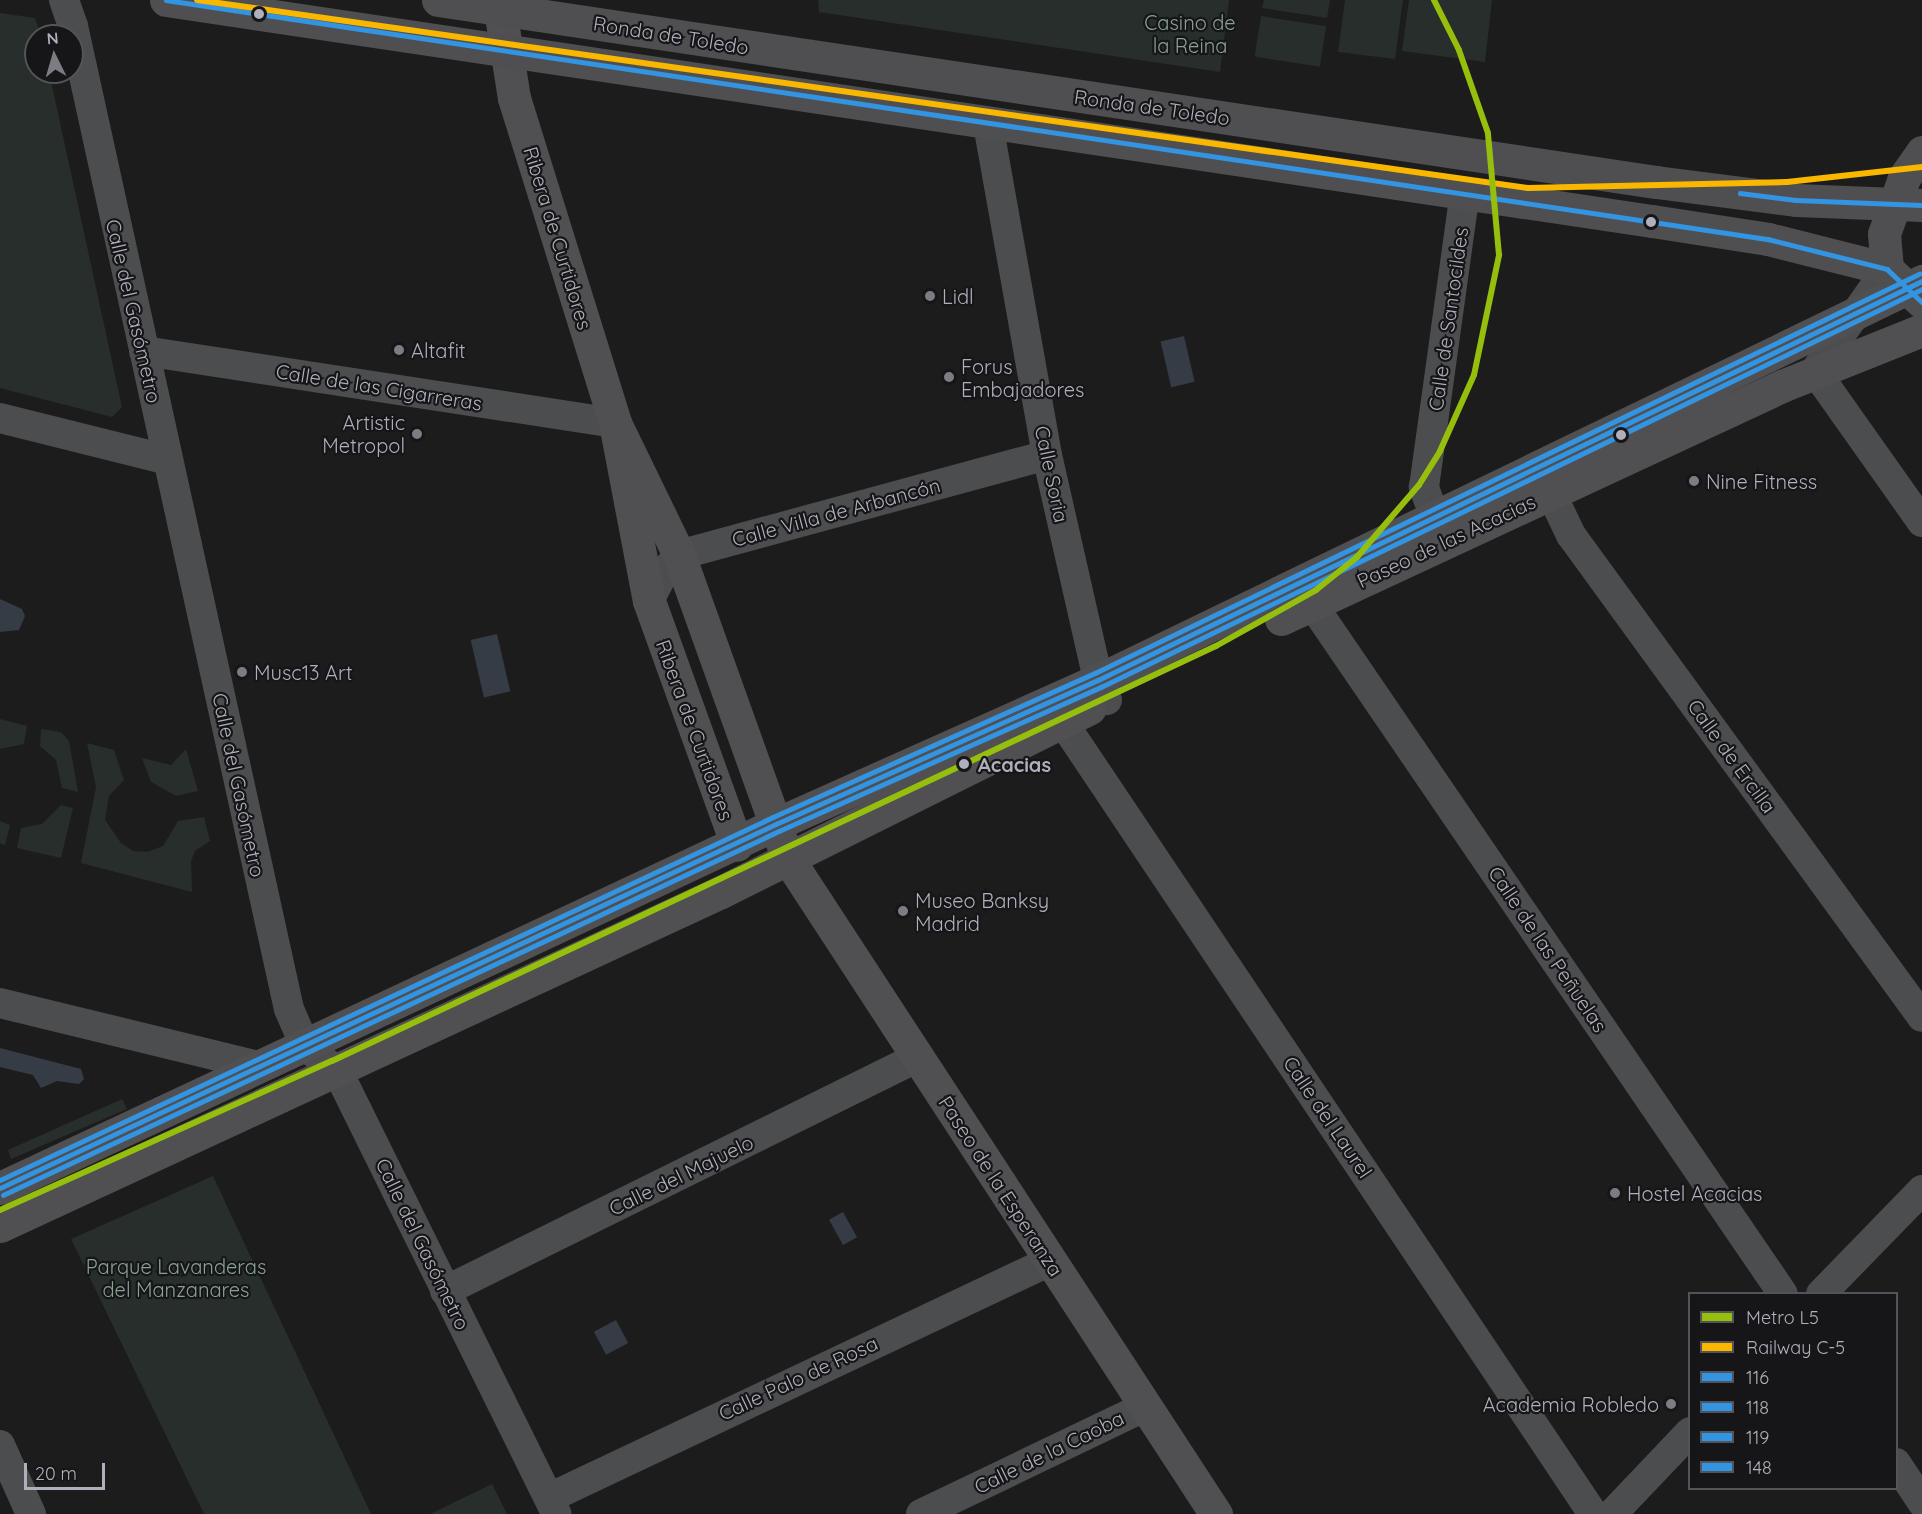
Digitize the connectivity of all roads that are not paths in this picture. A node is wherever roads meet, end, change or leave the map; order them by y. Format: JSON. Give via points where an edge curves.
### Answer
{"nodes":[{"id":1,"x":64,"y":0,"type":"edge"},
{"id":2,"x":166,"y":0,"type":"edge"},
{"id":3,"x":438,"y":0,"type":"edge"},
{"id":4,"x":499,"y":5,"type":"edge"},
{"id":5,"x":505,"y":53,"type":"junction"},
{"id":6,"x":988,"y":124,"type":"junction"},
{"id":7,"x":1922,"y":152,"type":"edge"},
{"id":8,"x":1466,"y":192,"type":"junction"},
{"id":9,"x":1894,"y":204,"type":"edge"},
{"id":10,"x":1910,"y":285,"type":"edge"},
{"id":11,"x":1851,"y":317,"type":"junction"},
{"id":12,"x":1922,"y":330,"type":"edge"},
{"id":13,"x":144,"y":351,"type":"junction"},
{"id":14,"x":1815,"y":371,"type":"junction"},
{"id":15,"x":0,"y":418,"type":"edge"},
{"id":16,"x":615,"y":423,"type":"junction"},
{"id":17,"x":1047,"y":455,"type":"junction"},
{"id":18,"x":168,"y":460,"type":"junction"},
{"id":19,"x":1550,"y":491,"type":"junction"},
{"id":20,"x":1434,"y":515,"type":"junction"},
{"id":21,"x":1922,"y":522,"type":"edge"},
{"id":22,"x":679,"y":555,"type":"junction"},
{"id":23,"x":1308,"y":594,"type":"junction"},
{"id":24,"x":649,"y":601,"type":"junction"},
{"id":25,"x":1102,"y":690,"type":"junction"},
{"id":26,"x":1062,"y":721,"type":"junction"},
{"id":27,"x":776,"y":824,"type":"junction"},
{"id":28,"x":737,"y":845,"type":"junction"},
{"id":29,"x":787,"y":857,"type":"junction"},
{"id":30,"x":0,"y":1003,"type":"edge"},
{"id":31,"x":1922,"y":1017,"type":"edge"},
{"id":32,"x":305,"y":1046,"type":"junction"},
{"id":33,"x":916,"y":1058,"type":"junction"},
{"id":34,"x":259,"y":1066,"type":"junction"},
{"id":35,"x":338,"y":1072,"type":"junction"},
{"id":36,"x":0,"y":1188,"type":"edge"},
{"id":37,"x":1922,"y":1190,"type":"edge"},
{"id":38,"x":0,"y":1226,"type":"edge"},
{"id":39,"x":1050,"y":1261,"type":"junction"},
{"id":40,"x":445,"y":1291,"type":"junction"},
{"id":41,"x":1783,"y":1292,"type":"edge"},
{"id":42,"x":1822,"y":1292,"type":"edge"},
{"id":43,"x":1144,"y":1407,"type":"junction"},
{"id":44,"x":1688,"y":1433,"type":"edge"},
{"id":45,"x":0,"y":1445,"type":"edge"},
{"id":46,"x":1898,"y":1467,"type":"edge"},
{"id":47,"x":1922,"y":1502,"type":"edge"},
{"id":48,"x":552,"y":1506,"type":"edge"},
{"id":49,"x":31,"y":1514,"type":"edge"},
{"id":50,"x":921,"y":1514,"type":"edge"},
{"id":51,"x":1216,"y":1514,"type":"edge"},
{"id":52,"x":1593,"y":1514,"type":"edge"},
{"id":53,"x":1612,"y":1514,"type":"edge"}],
"edges":[{"from":1,"to":13,"type":"street","name":"Calle del Gasómetro"},
{"from":2,"to":5,"type":"main road","name":"Ronda de Toledo"},
{"from":3,"to":4,"type":"main road","name":"Ronda de Toledo"},
{"from":4,"to":5,"type":"main road","name":"Ribera de Curtidores"},
{"from":4,"to":9,"type":"main road","name":"Ronda de Toledo","via":[[1656,182],[1778,198]]},
{"from":5,"to":6,"type":"main road","name":"Ronda de Toledo"},
{"from":5,"to":16,"type":"main road","name":"Ribera de Curtidores","via":[[514,98]]},
{"from":6,"to":8,"type":"main road","name":"Ronda de Toledo"},
{"from":6,"to":17,"type":"street","name":"Calle Soria"},
{"from":7,"to":9,"type":"main road"},
{"from":8,"to":10,"type":"main road","name":"Ronda de Toledo","via":[[1767,239]]},
{"from":8,"to":20,"type":"street","name":"Calle de Santocildes","via":[[1424,487]]},
{"from":9,"to":10,"type":"main road","via":[[1884,234]]},
{"from":10,"to":11,"type":"main road","name":"Paseo de las Acacias"},
{"from":11,"to":14,"type":"street"},
{"from":11,"to":20,"type":"main road","name":"Paseo de las Acacias"},
{"from":12,"to":14,"type":"main road","name":"Paseo de las Acacias"},
{"from":13,"to":16,"type":"street","name":"Calle de las Cigarreras"},
{"from":13,"to":18,"type":"street","name":"Calle del Gasómetro"},
{"from":14,"to":19,"type":"main road","name":"Paseo de las Acacias"},
{"from":14,"to":21,"type":"street"},
{"from":15,"to":18,"type":"street"},
{"from":16,"to":22,"type":"main road","name":"Ribera de Curtidores"},
{"from":16,"to":24,"type":"main road","name":"Ribera de Curtidores"},
{"from":17,"to":22,"type":"street","name":"Calle Villa de Arbancón"},
{"from":17,"to":25,"type":"street","name":"Calle Soria"},
{"from":18,"to":32,"type":"street","name":"Calle del Gasómetro","via":[[289,1009]]},
{"from":19,"to":23,"type":"main road","name":"Paseo de las Acacias"},
{"from":19,"to":31,"type":"street","name":"Calle de Ercilla","via":[[1571,535]]},
{"from":20,"to":23,"type":"main road","name":"Paseo de las Acacias"},
{"from":22,"to":24,"type":"street","via":[[663,573]]},
{"from":22,"to":27,"type":"main road","name":"Ribera de Curtidores"},
{"from":23,"to":25,"type":"main road","name":"Paseo de las Acacias"},
{"from":23,"to":41,"type":"street","name":"Calle de las Peñuelas"},
{"from":24,"to":28,"type":"main road","name":"Ribera de Curtidores"},
{"from":25,"to":26,"type":"main road","name":"Paseo de las Acacias"},
{"from":25,"to":27,"type":"main road","name":"Paseo de las Acacias"},
{"from":26,"to":29,"type":"main road","name":"Paseo de las Acacias"},
{"from":26,"to":52,"type":"street","name":"Calle del Laurel"},
{"from":27,"to":28,"type":"main road","name":"Paseo de las Acacias"},
{"from":27,"to":29,"type":"main road","name":"Ribera de Curtidores"},
{"from":28,"to":29,"type":"main road","name":"Ribera de Curtidores"},
{"from":28,"to":32,"type":"main road","name":"Paseo de las Acacias"},
{"from":29,"to":33,"type":"main road","name":"Paseo de la Esperanza"},
{"from":29,"to":35,"type":"main road","name":"Paseo de las Acacias"},
{"from":30,"to":34,"type":"street"},
{"from":32,"to":34,"type":"main road","name":"Paseo de las Acacias"},
{"from":32,"to":35,"type":"street","name":"Calle del Gasómetro"},
{"from":33,"to":39,"type":"main road","name":"Paseo de la Esperanza"},
{"from":33,"to":40,"type":"street","name":"Calle del Majuelo"},
{"from":34,"to":36,"type":"main road","name":"Paseo de las Acacias"},
{"from":35,"to":38,"type":"main road","name":"Paseo de las Acacias"},
{"from":35,"to":40,"type":"street","name":"Calle del Gasómetro"},
{"from":37,"to":42,"type":"street"},
{"from":39,"to":43,"type":"main road","name":"Paseo de la Esperanza"},
{"from":39,"to":48,"type":"street","name":"Calle Palo de Rosa"},
{"from":40,"to":48,"type":"street","name":"Calle del Gasómetro"},
{"from":43,"to":50,"type":"street","name":"Calle de la Caoba"},
{"from":43,"to":51,"type":"main road","name":"Paseo de la Esperanza"},
{"from":44,"to":53,"type":"street"},
{"from":45,"to":49,"type":"street"},
{"from":46,"to":47,"type":"street"}]}
